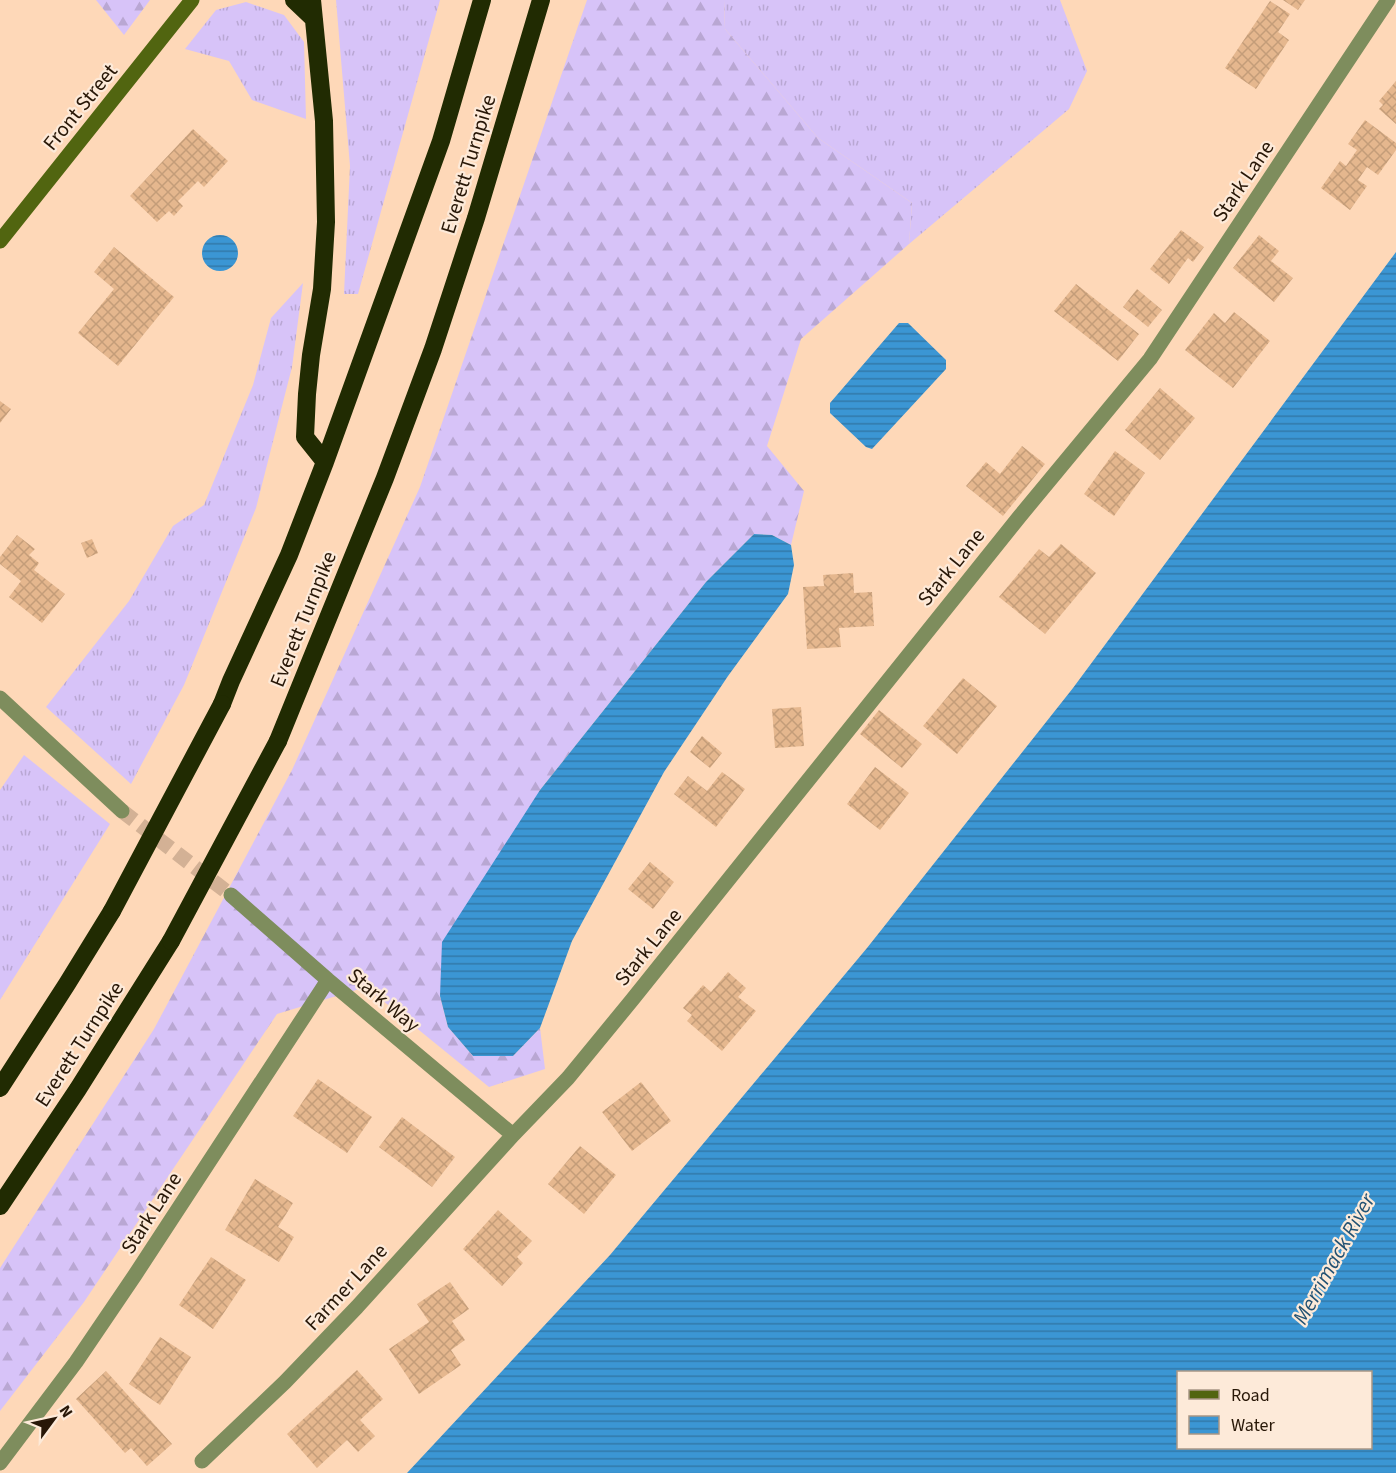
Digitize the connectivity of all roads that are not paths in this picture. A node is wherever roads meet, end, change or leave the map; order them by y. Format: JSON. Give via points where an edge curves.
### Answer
{"nodes":[{"id":1,"x":192,"y":0,"type":"edge"},
{"id":2,"x":294,"y":0,"type":"edge"},
{"id":3,"x":312,"y":0,"type":"edge"},
{"id":4,"x":482,"y":0,"type":"edge"},
{"id":5,"x":541,"y":0,"type":"edge"},
{"id":6,"x":1388,"y":0,"type":"edge"},
{"id":7,"x":314,"y":19,"type":"junction"},
{"id":8,"x":0,"y":241,"type":"edge"},
{"id":9,"x":325,"y":462,"type":"junction"},
{"id":10,"x":0,"y":698,"type":"edge"},
{"id":11,"x":122,"y":811,"type":"tunnel mouth"},
{"id":12,"x":231,"y":895,"type":"tunnel mouth"},
{"id":13,"x":328,"y":980,"type":"junction"},
{"id":14,"x":0,"y":1088,"type":"edge"},
{"id":15,"x":513,"y":1135,"type":"junction"},
{"id":16,"x":0,"y":1206,"type":"edge"},
{"id":17,"x":202,"y":1461,"type":"dead end"},
{"id":18,"x":0,"y":1463,"type":"edge"}],
"edges":[{"from":1,"to":8,"type":"main road","name":"Front Street"},
{"from":2,"to":7,"type":"highway"},
{"from":3,"to":7,"type":"highway"},
{"from":4,"to":9,"type":"highway","name":"Everett Turnpike","via":[[441,141]]},
{"from":5,"to":16,"type":"highway","name":"Everett Turnpike","bridge":true,"via":[[433,349],[278,741],[171,941]]},
{"from":6,"to":15,"type":"street","name":"Stark Lane","via":[[1150,359],[568,1078]]},
{"from":7,"to":9,"type":"highway","via":[[324,121],[326,222],[306,437]]},
{"from":9,"to":14,"type":"highway","name":"Everett Turnpike","bridge":true,"via":[[289,555],[222,704],[112,911]]},
{"from":10,"to":11,"type":"street"},
{"from":12,"to":13,"type":"street","name":"Stark Way"},
{"from":13,"to":15,"type":"street","name":"Stark Way"},
{"from":13,"to":18,"type":"street","name":"Stark Lane","via":[[76,1362]]},
{"from":15,"to":17,"type":"street","name":"Farmer Lane","via":[[357,1307]]}]}
